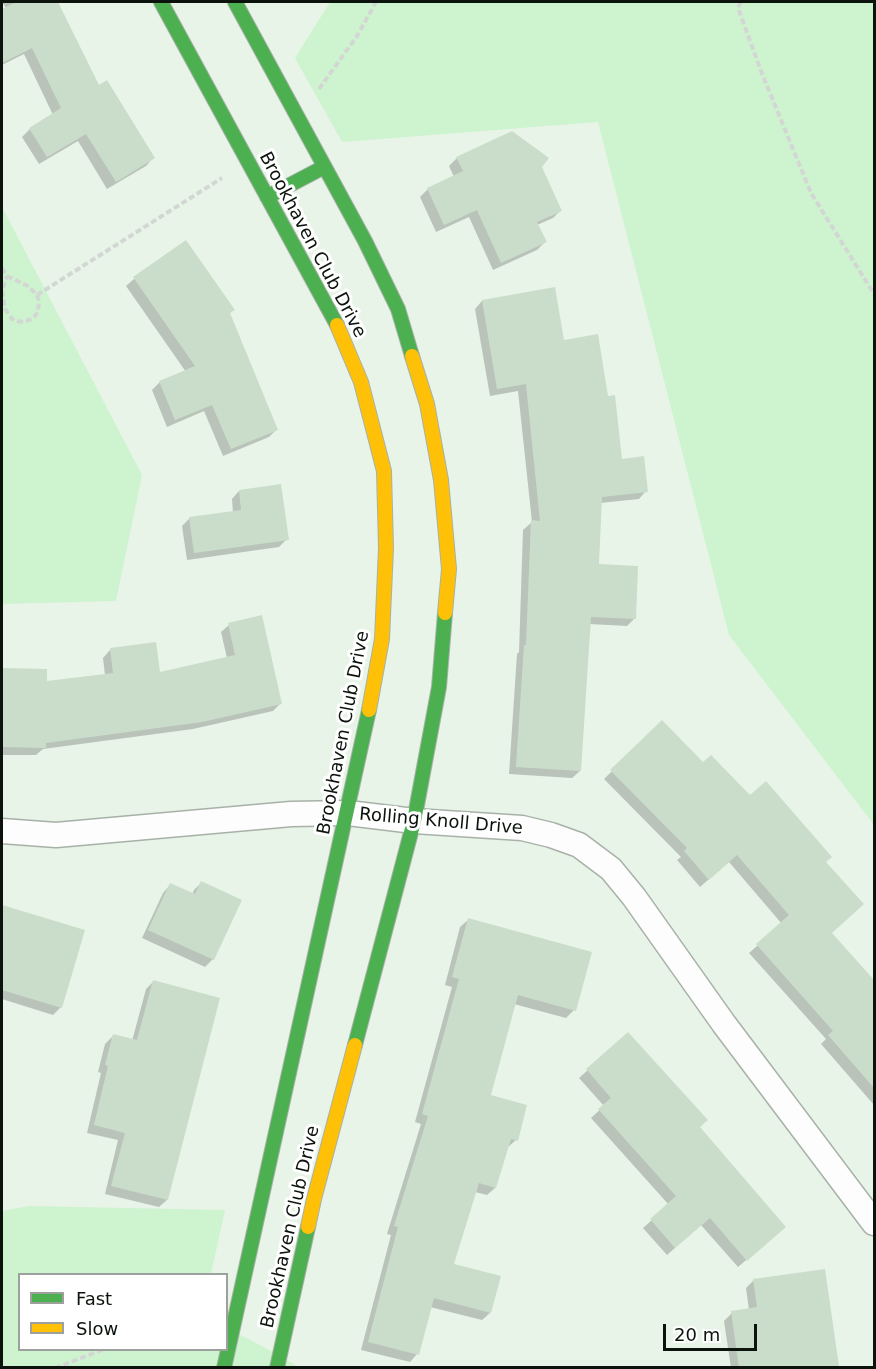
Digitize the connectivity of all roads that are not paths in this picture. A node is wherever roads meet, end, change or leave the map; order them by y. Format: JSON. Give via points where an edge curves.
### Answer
{"nodes":[{"id":1,"x":161,"y":2,"type":"edge"},
{"id":2,"x":235,"y":2,"type":"edge"},
{"id":3,"x":324,"y":167,"type":"junction"},
{"id":4,"x":267,"y":197,"type":"junction"},
{"id":5,"x":348,"y":813,"type":"junction"},
{"id":6,"x":414,"y":821,"type":"junction"},
{"id":7,"x":2,"y":831,"type":"edge"},
{"id":8,"x":874,"y":1223,"type":"edge"},
{"id":9,"x":228,"y":1349,"type":"edge"},
{"id":10,"x":228,"y":1351,"type":"edge"},
{"id":11,"x":224,"y":1368,"type":"edge"},
{"id":12,"x":277,"y":1368,"type":"edge"}],
"edges":[{"from":1,"to":4,"type":"main road","name":"Brookhaven Club Drive"},
{"from":2,"to":3,"type":"main road","name":"Brookhaven Club Drive"},
{"from":3,"to":4,"type":"main road"},
{"from":3,"to":6,"type":"main road","name":"Brookhaven Club Drive","via":[[366,241],[398,309],[427,404],[441,480],[449,569],[439,687]]},
{"from":4,"to":5,"type":"main road","name":"Brookhaven Club Drive","via":[[336,323],[361,382],[384,471],[382,639]]},
{"from":5,"to":6,"type":"street","name":"Rolling Knoll Drive"},
{"from":5,"to":7,"type":"street","name":"Rolling Knoll Drive","via":[[291,814],[56,835]]},
{"from":5,"to":9,"type":"main road","name":"Brookhaven Club Drive"},
{"from":6,"to":8,"type":"street","name":"Rolling Knoll Drive","via":[[522,828],[551,835],[579,845],[612,869]]},
{"from":6,"to":12,"type":"main road","name":"Brookhaven Club Drive","via":[[314,1199]]},
{"from":10,"to":11,"type":"main road","name":"Brookhaven Club Drive"}]}
